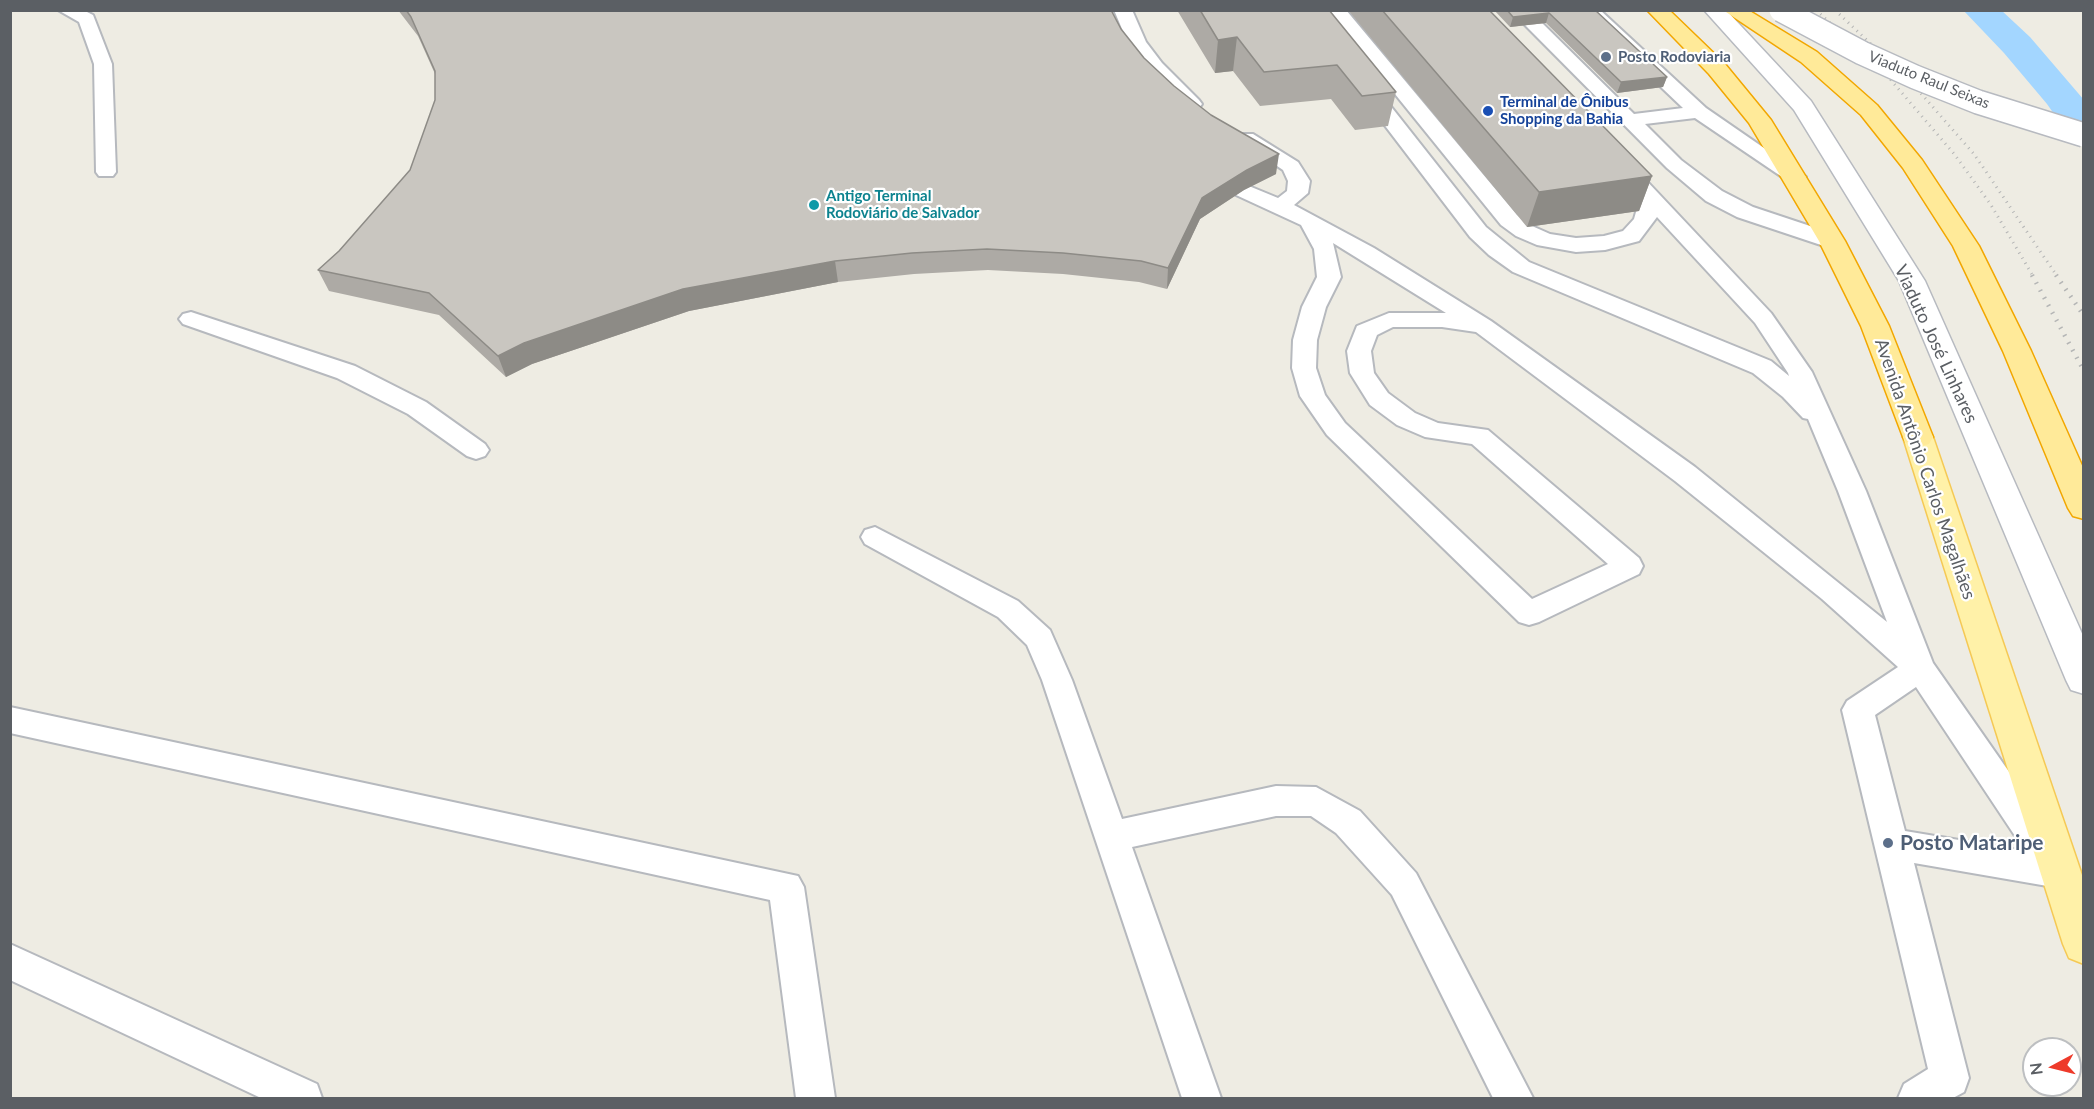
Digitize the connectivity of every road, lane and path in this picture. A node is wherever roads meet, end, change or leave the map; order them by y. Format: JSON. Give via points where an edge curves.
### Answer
{"nodes":[{"id":1,"x":67,"y":10,"type":"edge"},
{"id":2,"x":1123,"y":10,"type":"edge"},
{"id":3,"x":1336,"y":10,"type":"edge"},
{"id":4,"x":1589,"y":10,"type":"edge"},
{"id":5,"x":1657,"y":10,"type":"edge"},
{"id":6,"x":1714,"y":10,"type":"edge"},
{"id":7,"x":1733,"y":10,"type":"edge"},
{"id":8,"x":1781,"y":10,"type":"edge"},
{"id":9,"x":1533,"y":24,"type":"edge"},
{"id":10,"x":1357,"y":76,"type":"edge"},
{"id":11,"x":1698,"y":112,"type":"junction"},
{"id":12,"x":1207,"y":115,"type":"edge"},
{"id":13,"x":1630,"y":120,"type":"junction"},
{"id":14,"x":1231,"y":130,"type":"edge"},
{"id":15,"x":2084,"y":135,"type":"edge"},
{"id":16,"x":1601,"y":146,"type":"edge"},
{"id":17,"x":105,"y":172,"type":"dead end"},
{"id":18,"x":1796,"y":177,"type":"junction"},
{"id":19,"x":1244,"y":190,"type":"edge"},
{"id":20,"x":1651,"y":196,"type":"junction"},
{"id":21,"x":1279,"y":207,"type":"junction"},
{"id":22,"x":1310,"y":221,"type":"junction"},
{"id":23,"x":1832,"y":240,"type":"junction"},
{"id":24,"x":191,"y":319,"type":"dead end"},
{"id":25,"x":1483,"y":326,"type":"junction"},
{"id":26,"x":1827,"y":430,"type":"junction"},
{"id":27,"x":1918,"y":437,"type":"joint"},
{"id":28,"x":476,"y":450,"type":"dead end"},
{"id":29,"x":2084,"y":508,"type":"edge"},
{"id":30,"x":875,"y":537,"type":"dead end"},
{"id":31,"x":1920,"y":668,"type":"junction"},
{"id":32,"x":2084,"y":680,"type":"edge"},
{"id":33,"x":10,"y":720,"type":"edge"},
{"id":34,"x":1111,"y":836,"type":"junction"},
{"id":35,"x":1890,"y":843,"type":"junction"},
{"id":36,"x":2059,"y":872,"type":"junction"},
{"id":37,"x":2084,"y":944,"type":"edge"},
{"id":38,"x":10,"y":962,"type":"edge"},
{"id":39,"x":303,"y":1098,"type":"edge"},
{"id":40,"x":816,"y":1098,"type":"edge"},
{"id":41,"x":1201,"y":1098,"type":"edge"},
{"id":42,"x":1514,"y":1098,"type":"edge"},
{"id":43,"x":1918,"y":1098,"type":"edge"}],
"edges":[{"from":1,"to":17,"type":"lane","via":[[87,19],[103,64]]},
{"from":2,"to":12,"type":"lane","via":[[1137,43],[1155,67]]},
{"from":3,"to":20,"type":"lane","via":[[1509,220],[1524,231],[1545,240],[1576,245],[1631,236],[1645,221]]},
{"from":4,"to":11,"type":"lane"},
{"from":5,"to":18,"type":"highway","name":"Avenida Antônio Carlos Magalhães","via":[[1717,69]]},
{"from":6,"to":32,"type":"main road","name":"Viaduto José Linhares","via":[[1803,106],[1912,281]]},
{"from":7,"to":29,"type":"highway","via":[[1809,57],[1869,110],[1913,165],[1966,246],[2017,351]]},
{"from":8,"to":15,"type":"main road","name":"Viaduto Raul Seixas","bridge":true,"via":[[1915,77],[1978,102]]},
{"from":9,"to":13,"type":"lane"},
{"from":10,"to":26,"type":"lane","via":[[1478,232],[1497,250],[1521,267],[1762,367],[1792,391]]},
{"from":11,"to":13,"type":"lane"},
{"from":11,"to":18,"type":"lane"},
{"from":13,"to":23,"type":"lane","via":[[1674,164],[1714,196],[1745,212]]},
{"from":14,"to":21,"type":"lane","via":[[1291,166],[1299,181],[1297,193]]},
{"from":16,"to":20,"type":"lane"},
{"from":18,"to":23,"type":"highway","name":"Avenida Antônio Carlos Magalhães"},
{"from":19,"to":21,"type":"lane"},
{"from":20,"to":26,"type":"lane","via":[[1784,345]]},
{"from":21,"to":22,"type":"lane"},
{"from":22,"to":25,"type":"lane"},
{"from":22,"to":25,"type":"lane","via":[[1325,249],[1329,277],[1314,307],[1305,340],[1304,368],[1313,396],[1336,429],[1529,614],[1629,566],[1479,436],[1434,431],[1407,419],[1379,399],[1362,373],[1359,351],[1366,331],[1389,320],[1442,320]]},
{"from":23,"to":27,"type":"highway","name":"Avenida Antônio Carlos Magalhães","via":[[1875,326]]},
{"from":24,"to":28,"type":"lane","via":[[346,372],[417,408]]},
{"from":25,"to":31,"type":"lane","via":[[1685,474],[1832,591]]},
{"from":26,"to":31,"type":"lane"},
{"from":27,"to":36,"type":"main road","name":"Avenida Antônio Carlos Magalhães"},
{"from":30,"to":34,"type":"lane","via":[[1008,609],[1039,638]]},
{"from":31,"to":35,"type":"lane","via":[[1858,710]]},
{"from":31,"to":36,"type":"lane"},
{"from":33,"to":40,"type":"lane","via":[[786,887]]},
{"from":34,"to":41,"type":"lane"},
{"from":34,"to":42,"type":"lane","via":[[1276,801],[1316,802],[1348,822],[1404,884]]},
{"from":35,"to":36,"type":"lane"},
{"from":35,"to":43,"type":"lane","via":[[1950,1078]]},
{"from":36,"to":37,"type":"main road","name":"Avenida Antônio Carlos Magalhães"},
{"from":38,"to":39,"type":"lane"}]}
